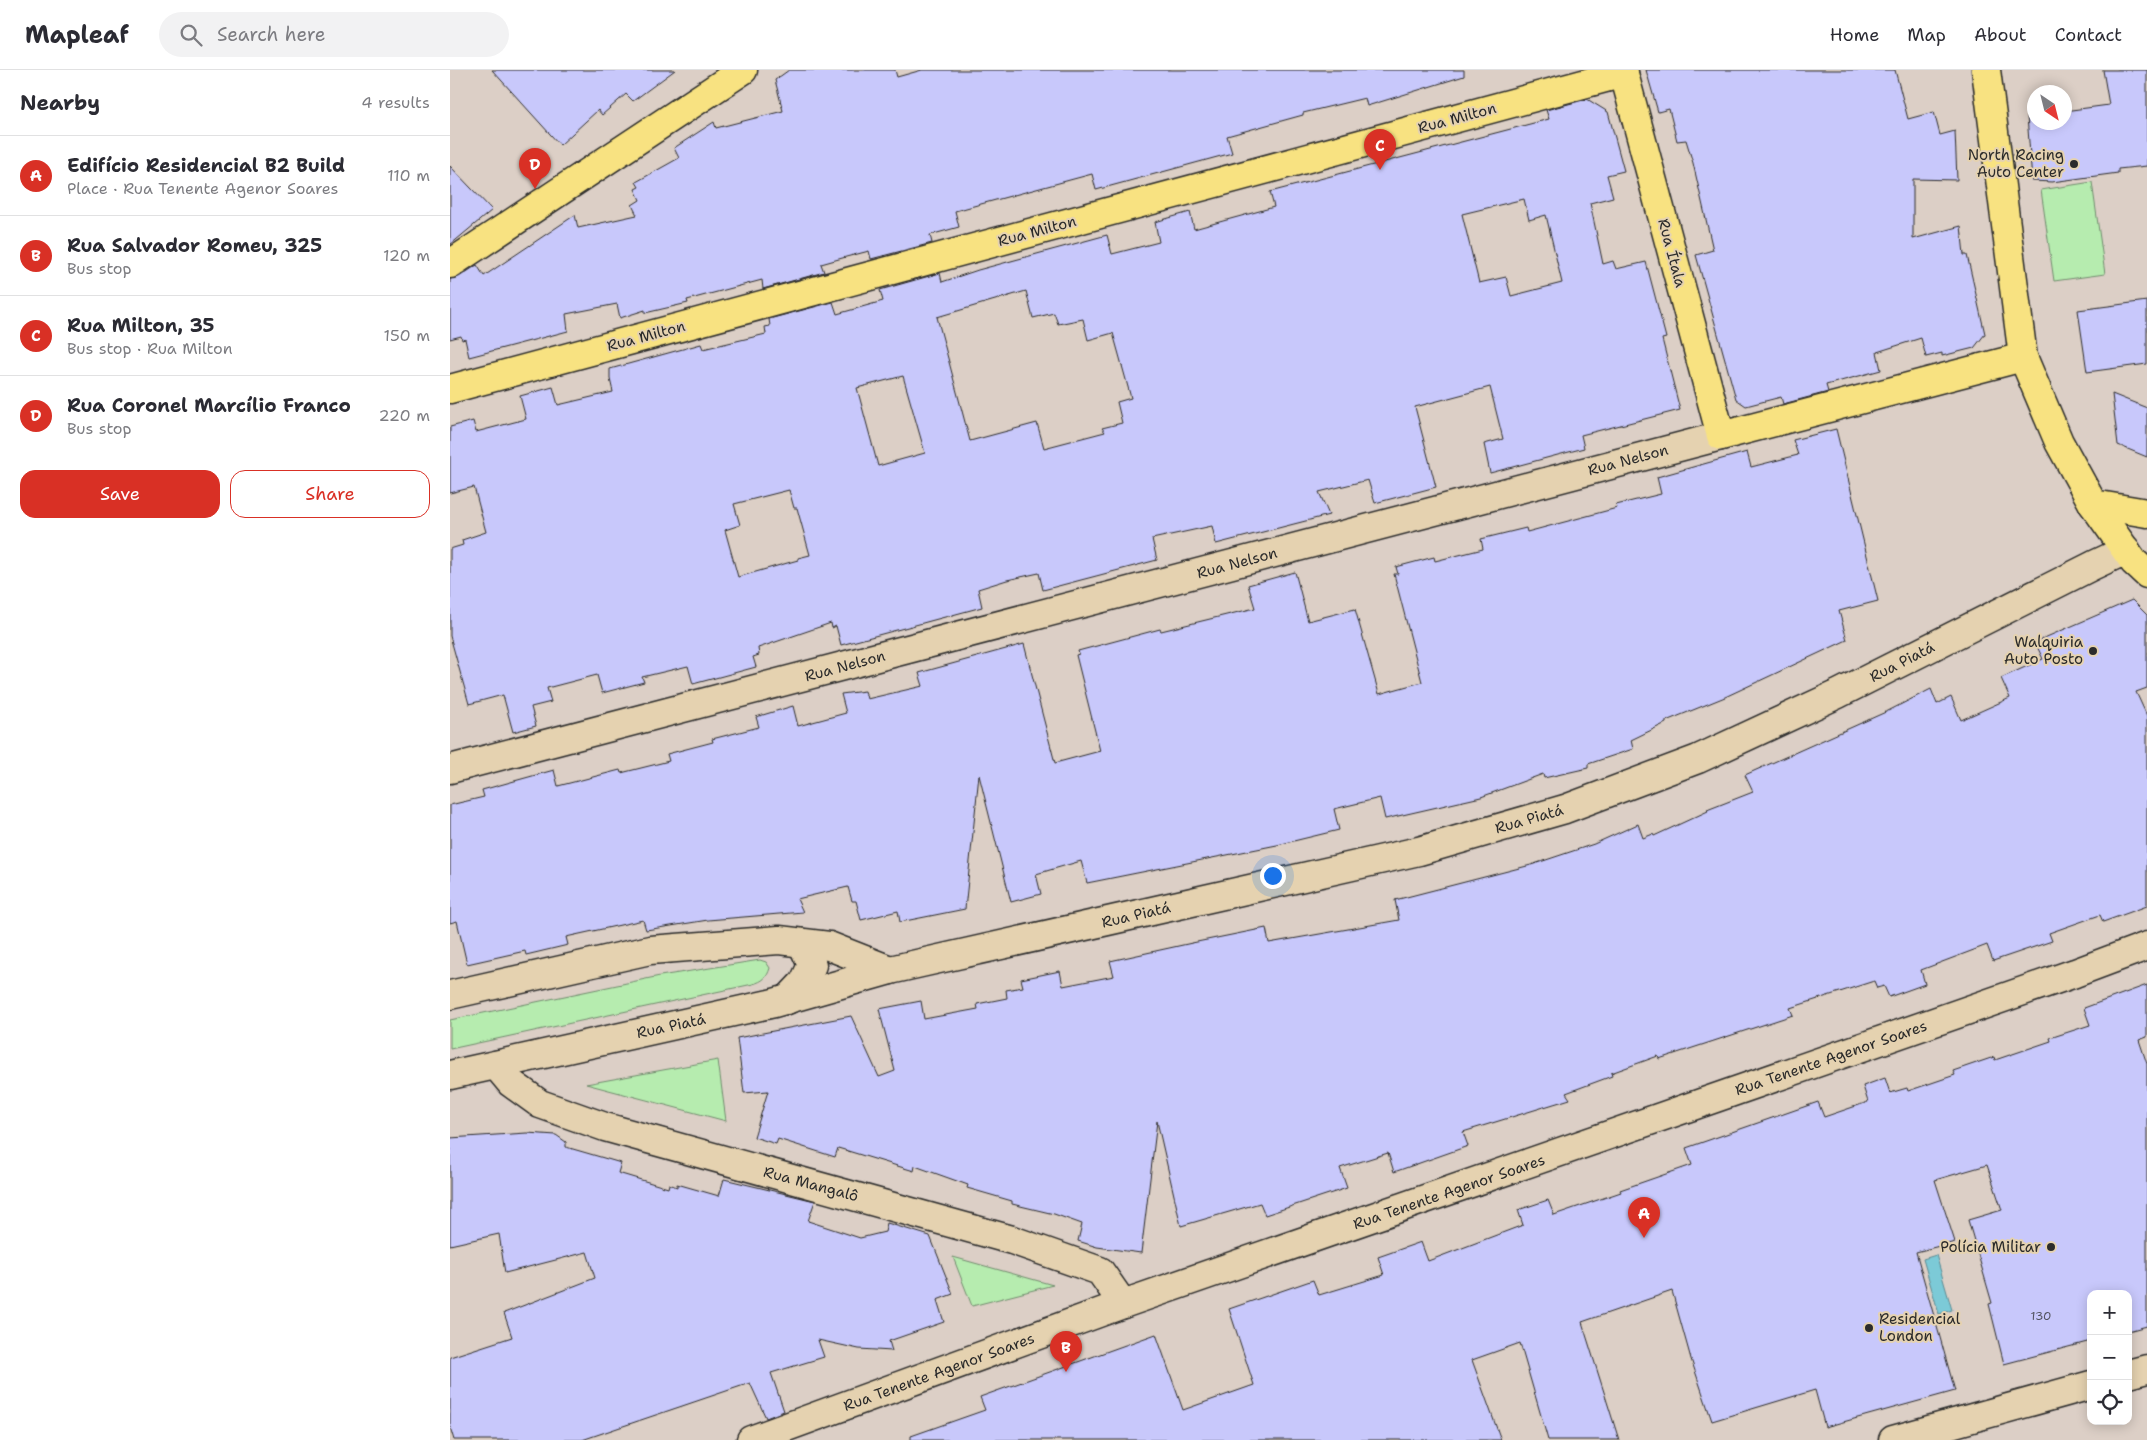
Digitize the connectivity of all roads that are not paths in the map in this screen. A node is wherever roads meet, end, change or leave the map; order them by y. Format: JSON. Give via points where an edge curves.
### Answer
{"nodes":[{"id":1,"x":743,"y":70,"type":"edge"},
{"id":2,"x":1986,"y":70,"type":"edge"},
{"id":3,"x":1624,"y":72,"type":"edge"},
{"id":4,"x":450,"y":264,"type":"edge"},
{"id":5,"x":2023,"y":357,"type":"junction"},
{"id":6,"x":450,"y":389,"type":"edge"},
{"id":7,"x":1721,"y":436,"type":"junction"},
{"id":8,"x":2093,"y":504,"type":"junction"},
{"id":9,"x":2147,"y":513,"type":"edge"},
{"id":10,"x":2126,"y":550,"type":"junction"},
{"id":11,"x":2147,"y":574,"type":"edge"},
{"id":12,"x":450,"y":769,"type":"edge"},
{"id":13,"x":802,"y":943,"type":"junction"},
{"id":14,"x":2147,"y":946,"type":"edge"},
{"id":15,"x":890,"y":970,"type":"junction"},
{"id":16,"x":450,"y":995,"type":"edge"},
{"id":17,"x":787,"y":1000,"type":"junction"},
{"id":18,"x":496,"y":1065,"type":"junction"},
{"id":19,"x":450,"y":1074,"type":"edge"},
{"id":20,"x":1123,"y":1304,"type":"junction"},
{"id":21,"x":2147,"y":1369,"type":"edge"},
{"id":22,"x":2132,"y":1373,"type":"edge"},
{"id":23,"x":2087,"y":1386,"type":"edge"},
{"id":24,"x":758,"y":1439,"type":"edge"},
{"id":25,"x":1893,"y":1440,"type":"edge"}],
"edges":[{"from":1,"to":4,"type":"main road"},
{"from":2,"to":5,"type":"main road"},
{"from":3,"to":6,"type":"main road","name":"Rua Milton"},
{"from":3,"to":7,"type":"main road","name":"Rua Ítala"},
{"from":5,"to":7,"type":"main road","name":"Rua Nelson"},
{"from":5,"to":8,"type":"main road","via":[[2059,442]]},
{"from":7,"to":12,"type":"street","name":"Rua Nelson"},
{"from":8,"to":9,"type":"main road"},
{"from":8,"to":10,"type":"main road"},
{"from":10,"to":11,"type":"main road"},
{"from":10,"to":15,"type":"street","name":"Rua Piatá","via":[[1698,760],[1565,809],[1419,851]]},
{"from":13,"to":15,"type":"street","via":[[828,946]]},
{"from":13,"to":16,"type":"street","via":[[779,940],[650,950]]},
{"from":13,"to":17,"type":"street","via":[[812,964],[804,982]]},
{"from":14,"to":20,"type":"street","name":"Rua Tenente Agenor Soares"},
{"from":15,"to":17,"type":"street","name":"Rua Piatá"},
{"from":17,"to":18,"type":"street","name":"Rua Piatá"},
{"from":18,"to":19,"type":"street","name":"Rua Piatá"},
{"from":18,"to":20,"type":"street","name":"Rua Mangalô","via":[[511,1083],[540,1104],[605,1127],[1012,1240],[1100,1271]]},
{"from":20,"to":24,"type":"street","name":"Rua Tenente Agenor Soares"},
{"from":21,"to":22,"type":"street"},
{"from":23,"to":25,"type":"street"}]}
